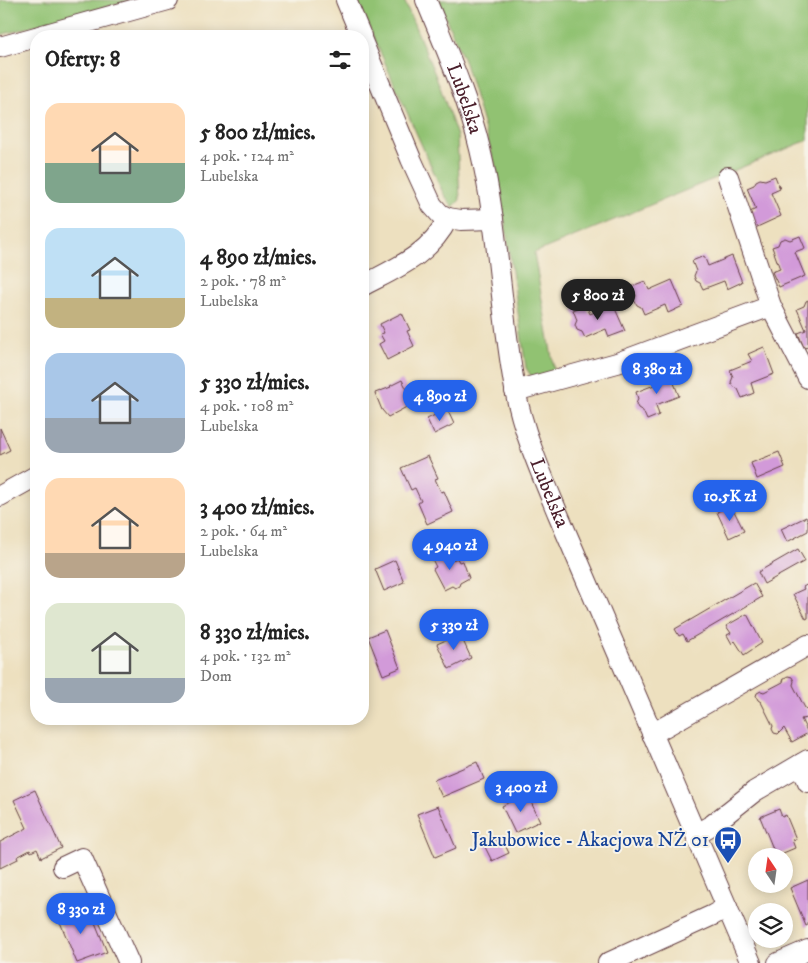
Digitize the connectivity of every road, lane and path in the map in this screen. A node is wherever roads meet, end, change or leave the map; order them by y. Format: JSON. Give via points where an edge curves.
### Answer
{"nodes":[{"id":1,"x":168,"y":0,"type":"edge"},
{"id":2,"x":346,"y":0,"type":"edge"},
{"id":3,"x":426,"y":0,"type":"edge"},
{"id":4,"x":62,"y":30,"type":"edge"},
{"id":5,"x":358,"y":30,"type":"edge"},
{"id":6,"x":30,"y":39,"type":"edge"},
{"id":7,"x":0,"y":46,"type":"edge"},
{"id":8,"x":369,"y":58,"type":"edge"},
{"id":9,"x":728,"y":177,"type":"dead end"},
{"id":10,"x":448,"y":218,"type":"junction"},
{"id":11,"x":493,"y":219,"type":"junction"},
{"id":12,"x":369,"y":283,"type":"edge"},
{"id":13,"x":771,"y":306,"type":"junction"},
{"id":14,"x":808,"y":378,"type":"edge"},
{"id":15,"x":515,"y":391,"type":"junction"},
{"id":16,"x":30,"y":479,"type":"edge"},
{"id":17,"x":0,"y":496,"type":"edge"},
{"id":18,"x":808,"y":645,"type":"edge"},
{"id":19,"x":652,"y":734,"type":"junction"},
{"id":20,"x":806,"y":769,"type":"edge"},
{"id":21,"x":696,"y":834,"type":"junction"},
{"id":22,"x":63,"y":867,"type":"dead end"},
{"id":23,"x":727,"y":907,"type":"junction"},
{"id":24,"x":808,"y":950,"type":"edge"},
{"id":25,"x":129,"y":963,"type":"edge"},
{"id":26,"x":608,"y":963,"type":"edge"},
{"id":27,"x":751,"y":963,"type":"edge"},
{"id":28,"x":778,"y":963,"type":"edge"}],
"edges":[{"from":1,"to":4,"type":"street"},
{"from":2,"to":5,"type":"street"},
{"from":3,"to":11,"type":"street","name":"Lubelska","via":[[474,126]]},
{"from":6,"to":7,"type":"street"},
{"from":8,"to":10,"type":"street","via":[[424,188],[440,214]]},
{"from":9,"to":13,"type":"street"},
{"from":10,"to":11,"type":"street"},
{"from":10,"to":12,"type":"street","via":[[428,247],[404,266]]},
{"from":11,"to":15,"type":"street","name":"Lubelska"},
{"from":13,"to":14,"type":"street"},
{"from":13,"to":15,"type":"street","via":[[617,363]]},
{"from":15,"to":19,"type":"street","name":"Lubelska","via":[[537,462]]},
{"from":16,"to":17,"type":"street"},
{"from":18,"to":19,"type":"street"},
{"from":19,"to":21,"type":"street","name":"Lubelska"},
{"from":20,"to":21,"type":"street","via":[[755,791]]},
{"from":21,"to":23,"type":"street","name":"Lubelska"},
{"from":22,"to":25,"type":"street","via":[[82,858]]},
{"from":23,"to":26,"type":"street"},
{"from":23,"to":27,"type":"street","name":"Lubelska"},
{"from":24,"to":28,"type":"street"}]}
